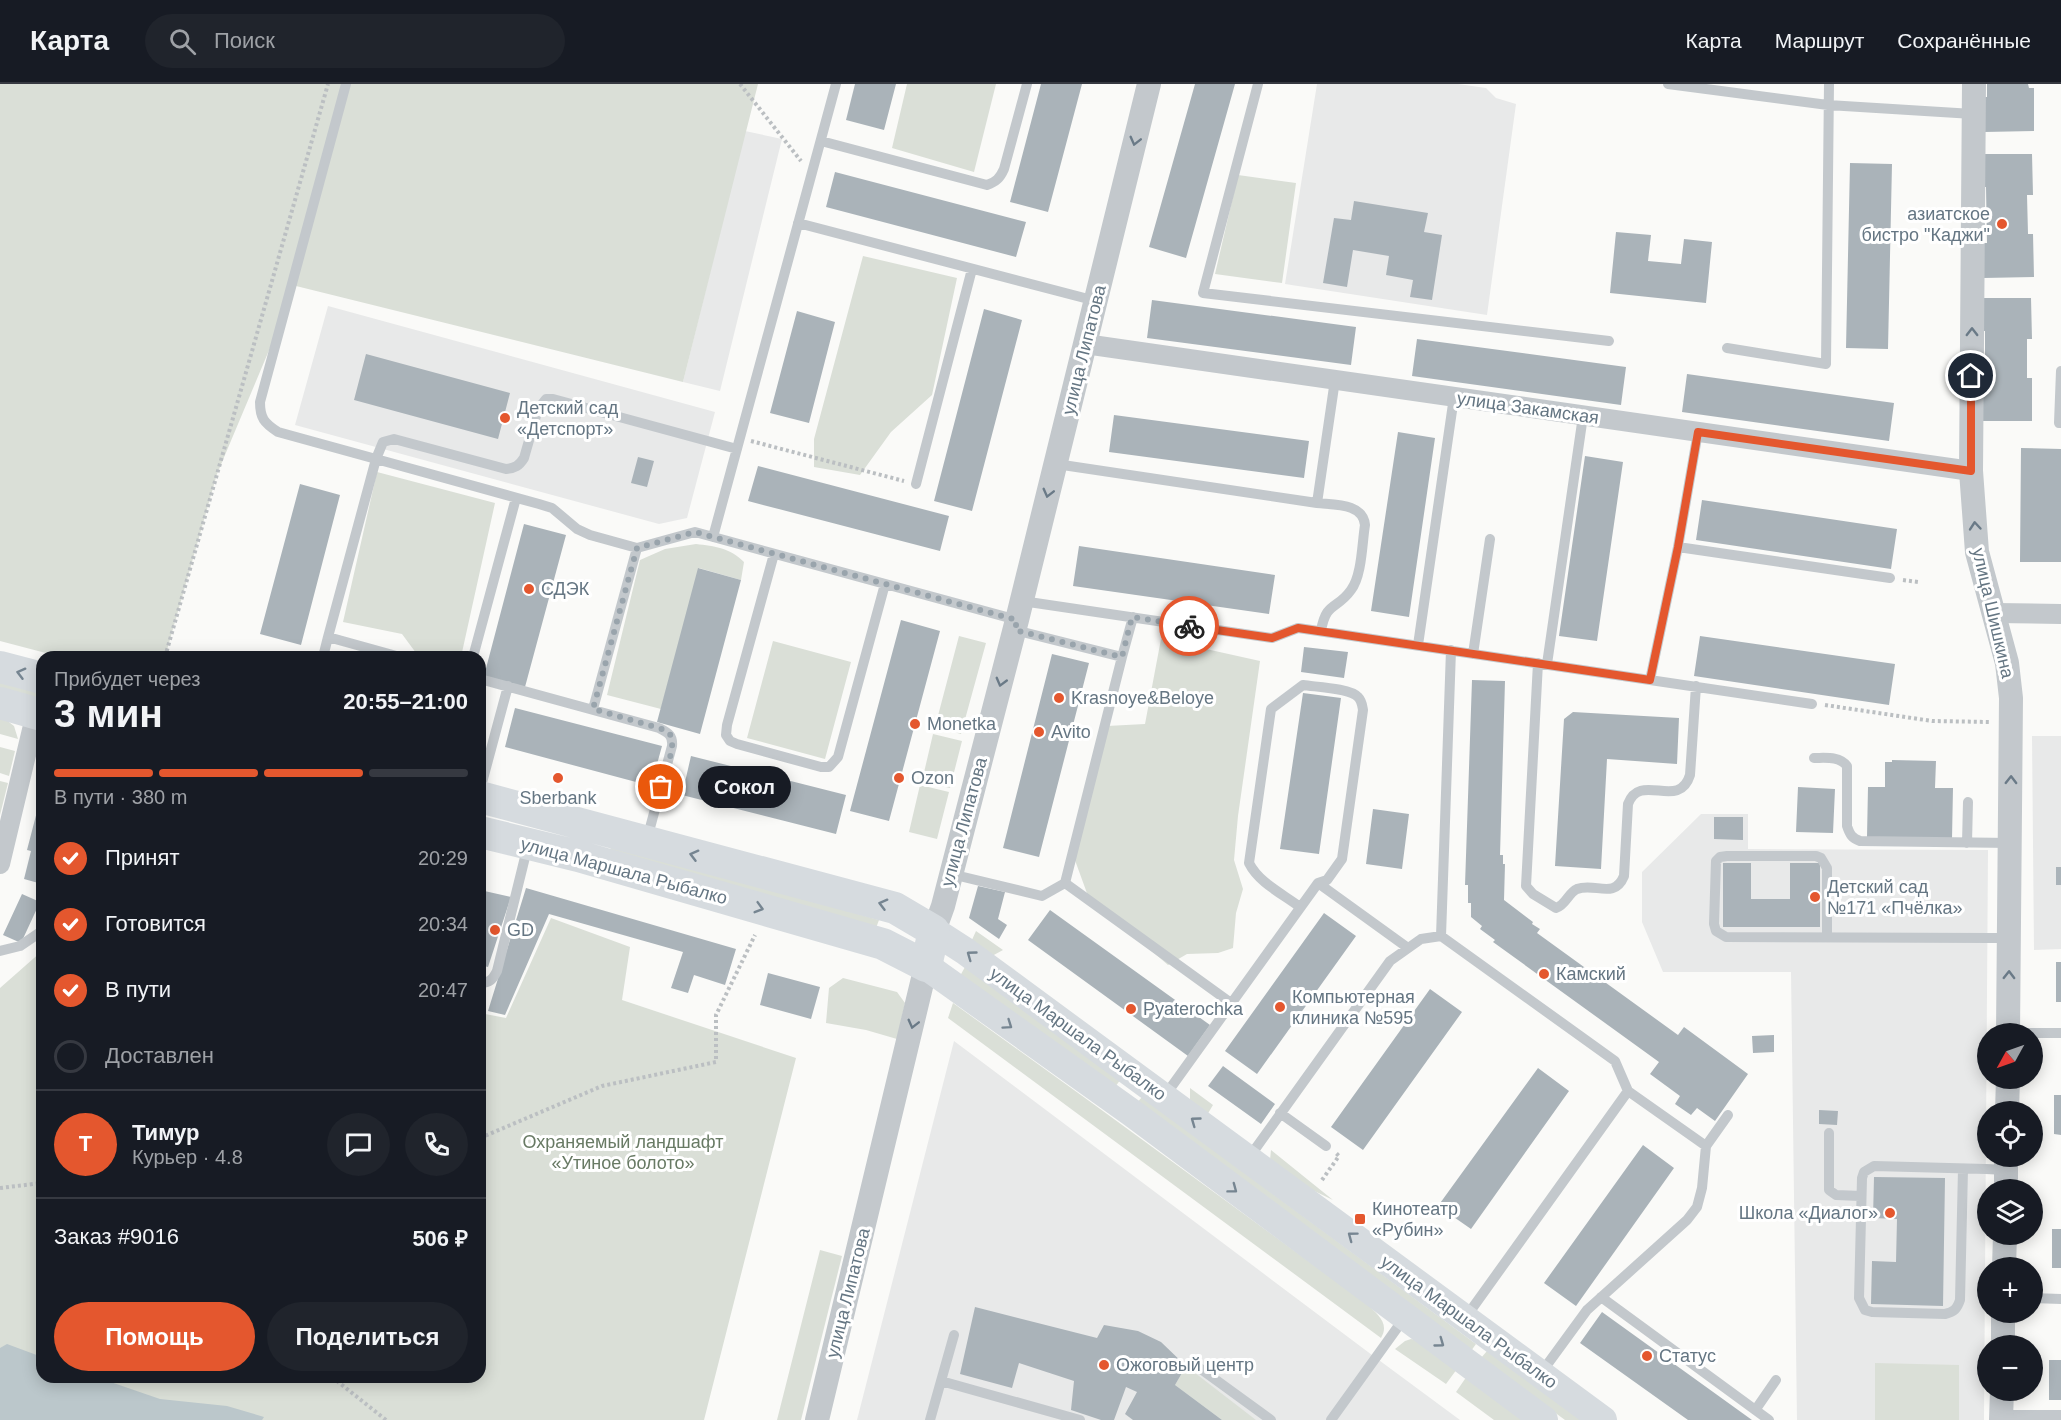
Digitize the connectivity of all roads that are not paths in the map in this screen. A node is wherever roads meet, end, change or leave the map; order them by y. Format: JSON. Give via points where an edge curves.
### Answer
{"nodes":[{"id":1,"x":346,"y":84,"type":"edge"},
{"id":2,"x":836,"y":84,"type":"edge"},
{"id":3,"x":1027,"y":84,"type":"edge"},
{"id":4,"x":1149,"y":84,"type":"edge"},
{"id":5,"x":1258,"y":84,"type":"edge"},
{"id":6,"x":1668,"y":84,"type":"edge"},
{"id":7,"x":1829,"y":84,"type":"edge"},
{"id":8,"x":1974,"y":84,"type":"edge"},
{"id":9,"x":1828,"y":105,"type":"junction"},
{"id":10,"x":1973,"y":114,"type":"junction"},
{"id":11,"x":820,"y":141,"type":"junction"},
{"id":12,"x":798,"y":223,"type":"junction"},
{"id":13,"x":972,"y":269,"type":"junction"},
{"id":14,"x":1096,"y":301,"type":"junction"},
{"id":15,"x":1609,"y":341,"type":"dead end"},
{"id":16,"x":1085,"y":344,"type":"junction"},
{"id":17,"x":1727,"y":348,"type":"dead end"},
{"id":18,"x":2061,"y":371,"type":"edge"},
{"id":19,"x":1335,"y":380,"type":"junction"},
{"id":20,"x":1454,"y":397,"type":"junction"},
{"id":21,"x":1583,"y":416,"type":"junction"},
{"id":22,"x":2061,"y":423,"type":"edge"},
{"id":23,"x":1698,"y":432,"type":"junction"},
{"id":24,"x":739,"y":444,"type":"junction"},
{"id":25,"x":376,"y":459,"type":"junction"},
{"id":26,"x":1056,"y":464,"type":"junction"},
{"id":27,"x":1971,"y":471,"type":"junction"},
{"id":28,"x":916,"y":484,"type":"road end"},
{"id":29,"x":516,"y":498,"type":"junction"},
{"id":30,"x":1317,"y":503,"type":"junction"},
{"id":31,"x":713,"y":537,"type":"junction"},
{"id":32,"x":1490,"y":539,"type":"dead end"},
{"id":33,"x":1678,"y":547,"type":"junction"},
{"id":34,"x":637,"y":548,"type":"junction"},
{"id":35,"x":774,"y":554,"type":"junction"},
{"id":36,"x":1890,"y":578,"type":"dead end"},
{"id":37,"x":885,"y":584,"type":"junction"},
{"id":38,"x":1995,"y":613,"type":"junction"},
{"id":39,"x":2061,"y":614,"type":"edge"},
{"id":40,"x":1018,"y":617,"type":"junction"},
{"id":41,"x":1132,"y":617,"type":"junction"},
{"id":42,"x":1322,"y":631,"type":"junction"},
{"id":43,"x":328,"y":637,"type":"junction"},
{"id":44,"x":1418,"y":645,"type":"junction"},
{"id":45,"x":1451,"y":650,"type":"junction"},
{"id":46,"x":324,"y":651,"type":"edge"},
{"id":47,"x":378,"y":651,"type":"edge"},
{"id":48,"x":475,"y":651,"type":"edge"},
{"id":49,"x":1473,"y":654,"type":"junction"},
{"id":50,"x":1122,"y":657,"type":"junction"},
{"id":51,"x":1542,"y":664,"type":"junction"},
{"id":52,"x":0,"y":667,"type":"edge"},
{"id":53,"x":36,"y":676,"type":"edge"},
{"id":54,"x":486,"y":680,"type":"edge"},
{"id":55,"x":1650,"y":680,"type":"junction"},
{"id":56,"x":508,"y":686,"type":"junction"},
{"id":57,"x":1696,"y":686,"type":"junction"},
{"id":58,"x":0,"y":703,"type":"edge"},
{"id":59,"x":1812,"y":704,"type":"road end"},
{"id":60,"x":593,"y":709,"type":"junction"},
{"id":61,"x":36,"y":713,"type":"edge"},
{"id":62,"x":36,"y":724,"type":"edge"},
{"id":63,"x":1814,"y":758,"type":"dead end"},
{"id":64,"x":486,"y":768,"type":"edge"},
{"id":65,"x":486,"y":799,"type":"edge"},
{"id":66,"x":1968,"y":802,"type":"dead end"},
{"id":67,"x":584,"y":825,"type":"junction"},
{"id":68,"x":486,"y":833,"type":"edge"},
{"id":69,"x":4,"y":834,"type":"edge"},
{"id":70,"x":646,"y":842,"type":"junction"},
{"id":71,"x":1967,"y":843,"type":"junction"},
{"id":72,"x":2011,"y":843,"type":"junction"},
{"id":73,"x":528,"y":844,"type":"junction"},
{"id":74,"x":578,"y":856,"type":"junction"},
{"id":75,"x":0,"y":864,"type":"edge"},
{"id":76,"x":950,"y":874,"type":"junction"},
{"id":77,"x":1065,"y":883,"type":"junction"},
{"id":78,"x":1318,"y":883,"type":"junction"},
{"id":79,"x":1300,"y":907,"type":"junction"},
{"id":80,"x":934,"y":932,"type":"junction"},
{"id":81,"x":36,"y":935,"type":"edge"},
{"id":82,"x":1441,"y":936,"type":"junction"},
{"id":83,"x":1827,"y":937,"type":"junction"},
{"id":84,"x":2010,"y":938,"type":"junction"},
{"id":85,"x":1408,"y":948,"type":"junction"},
{"id":86,"x":0,"y":951,"type":"edge"},
{"id":87,"x":926,"y":966,"type":"junction"},
{"id":88,"x":486,"y":983,"type":"edge"},
{"id":89,"x":1232,"y":1003,"type":"junction"},
{"id":90,"x":2008,"y":1023,"type":"edge"},
{"id":91,"x":2043,"y":1033,"type":"edge"},
{"id":92,"x":2061,"y":1033,"type":"edge"},
{"id":93,"x":1628,"y":1091,"type":"junction"},
{"id":94,"x":1156,"y":1092,"type":"junction"},
{"id":95,"x":1132,"y":1113,"type":"junction"},
{"id":96,"x":1280,"y":1113,"type":"junction"},
{"id":97,"x":1728,"y":1115,"type":"dead end"},
{"id":98,"x":1829,"y":1133,"type":"dead end"},
{"id":99,"x":1326,"y":1146,"type":"road end"},
{"id":100,"x":1706,"y":1146,"type":"junction"},
{"id":101,"x":1248,"y":1159,"type":"junction"},
{"id":102,"x":1963,"y":1168,"type":"junction"},
{"id":103,"x":2006,"y":1172,"type":"edge"},
{"id":104,"x":1861,"y":1196,"type":"junction"},
{"id":105,"x":1601,"y":1297,"type":"junction"},
{"id":106,"x":2043,"y":1298,"type":"edge"},
{"id":107,"x":2061,"y":1299,"type":"edge"},
{"id":108,"x":1405,"y":1316,"type":"junction"},
{"id":109,"x":1464,"y":1319,"type":"junction"},
{"id":110,"x":954,"y":1335,"type":"dead end"},
{"id":111,"x":1194,"y":1364,"type":"dead end"},
{"id":112,"x":1541,"y":1374,"type":"junction"},
{"id":113,"x":1776,"y":1380,"type":"dead end"},
{"id":114,"x":941,"y":1381,"type":"junction"},
{"id":115,"x":2002,"y":1401,"type":"edge"},
{"id":116,"x":1756,"y":1409,"type":"junction"},
{"id":117,"x":2061,"y":1415,"type":"edge"},
{"id":118,"x":820,"y":1418,"type":"edge"},
{"id":119,"x":2002,"y":1418,"type":"edge"},
{"id":120,"x":930,"y":1420,"type":"edge"},
{"id":121,"x":1080,"y":1420,"type":"edge"},
{"id":122,"x":1271,"y":1420,"type":"edge"},
{"id":123,"x":1331,"y":1420,"type":"edge"},
{"id":124,"x":1544,"y":1420,"type":"edge"},
{"id":125,"x":1603,"y":1420,"type":"edge"},
{"id":126,"x":1769,"y":1420,"type":"edge"}],
"edges":[{"from":1,"to":25,"type":"lane","via":[[260,402],[260,415],[278,432]]},
{"from":2,"to":11,"type":"lane"},
{"from":3,"to":11,"type":"lane","via":[[1004,170],[987,185]]},
{"from":4,"to":14,"type":"street","name":"улица Липатова","one_way":true},
{"from":5,"to":15,"type":"lane","via":[[1203,293]]},
{"from":6,"to":9,"type":"lane"},
{"from":7,"to":9,"type":"lane"},
{"from":8,"to":10,"type":"street","name":"улица Шишкина"},
{"from":9,"to":10,"type":"lane"},
{"from":9,"to":17,"type":"lane","via":[[1826,364]]},
{"from":27,"to":10,"type":"street","name":"улица Шишкина","one_way":true},
{"from":11,"to":12,"type":"lane"},
{"from":12,"to":13,"type":"lane"},
{"from":12,"to":24,"type":"lane"},
{"from":13,"to":14,"type":"lane"},
{"from":13,"to":28,"type":"lane"},
{"from":14,"to":16,"type":"street","name":"улица Липатова"},
{"from":16,"to":19,"type":"street","name":"улица Закамская"},
{"from":16,"to":26,"type":"street","name":"улица Липатова"},
{"from":18,"to":22,"type":"lane"},
{"from":19,"to":20,"type":"street","name":"улица Закамская"},
{"from":19,"to":30,"type":"lane"},
{"from":20,"to":21,"type":"street","name":"улица Закамская"},
{"from":20,"to":44,"type":"lane"},
{"from":21,"to":23,"type":"street","name":"улица Закамская"},
{"from":21,"to":51,"type":"lane"},
{"from":23,"to":27,"type":"street","name":"улица Закамская"},
{"from":23,"to":33,"type":"lane"},
{"from":24,"to":25,"type":"lane","via":[[546,399],[538,409],[524,458],[514,468],[394,438],[383,442]]},
{"from":24,"to":31,"type":"lane"},
{"from":25,"to":29,"type":"lane"},
{"from":25,"to":43,"type":"lane"},
{"from":26,"to":30,"type":"lane"},
{"from":26,"to":40,"type":"street","name":"улица Липатова","one_way":true},
{"from":38,"to":27,"type":"street","name":"улица Шишкина","one_way":true,"via":[[1977,552]]},
{"from":29,"to":34,"type":"lane","via":[[552,508],[590,535]]},
{"from":29,"to":48,"type":"lane"},
{"from":30,"to":42,"type":"lane","via":[[1353,508],[1360,512],[1365,525],[1352,589],[1326,613]]},
{"from":31,"to":34,"type":"lane","via":[[695,532]]},
{"from":31,"to":35,"type":"lane"},
{"from":32,"to":49,"type":"lane"},
{"from":33,"to":36,"type":"lane"},
{"from":33,"to":55,"type":"lane"},
{"from":34,"to":60,"type":"lane"},
{"from":35,"to":37,"type":"lane"},
{"from":35,"to":37,"type":"lane","via":[[726,735],[737,744],[821,767],[829,767],[838,757]]},
{"from":37,"to":40,"type":"lane"},
{"from":38,"to":39,"type":"street"},
{"from":72,"to":38,"type":"street","name":"улица Шишкина","one_way":true,"via":[[2012,698]]},
{"from":40,"to":41,"type":"lane"},
{"from":40,"to":50,"type":"lane"},
{"from":40,"to":76,"type":"street","name":"улица Липатова","one_way":true},
{"from":41,"to":42,"type":"lane","via":[[1272,638],[1298,628]]},
{"from":41,"to":50,"type":"lane"},
{"from":42,"to":44,"type":"lane"},
{"from":43,"to":46,"type":"lane"},
{"from":43,"to":47,"type":"lane"},
{"from":44,"to":45,"type":"lane"},
{"from":45,"to":49,"type":"lane"},
{"from":45,"to":82,"type":"lane"},
{"from":49,"to":51,"type":"lane"},
{"from":50,"to":77,"type":"lane"},
{"from":51,"to":55,"type":"lane"},
{"from":51,"to":57,"type":"lane","via":[[1526,886],[1556,908],[1579,888],[1608,889],[1621,883],[1631,795],[1645,790],[1672,792],[1688,785]]},
{"from":53,"to":52,"type":"main road","one_way":true},
{"from":54,"to":56,"type":"lane"},
{"from":55,"to":57,"type":"lane"},
{"from":56,"to":60,"type":"lane"},
{"from":56,"to":64,"type":"lane"},
{"from":57,"to":59,"type":"lane"},
{"from":58,"to":61,"type":"main road"},
{"from":60,"to":70,"type":"lane","via":[[659,728],[672,739]]},
{"from":62,"to":69,"type":"street"},
{"from":63,"to":71,"type":"lane","via":[[1836,758],[1847,766],[1847,826],[1854,839]]},
{"from":65,"to":67,"type":"main road","name":"улица Маршала Рыбалко"},
{"from":66,"to":71,"type":"lane"},
{"from":67,"to":70,"type":"main road","name":"улица Маршала Рыбалко"},
{"from":67,"to":74,"type":"main road","via":[[596,833],[601,845],[593,855]]},
{"from":68,"to":73,"type":"main road","name":"улица Маршала Рыбалко"},
{"from":69,"to":75,"type":"street"},
{"from":80,"to":70,"type":"main road","name":"улица Маршала Рыбалко","one_way":true,"via":[[895,908]]},
{"from":71,"to":72,"type":"lane"},
{"from":72,"to":84,"type":"street","name":"улица Шишкина"},
{"from":73,"to":74,"type":"main road","name":"улица Маршала Рыбалко"},
{"from":73,"to":88,"type":"lane","via":[[497,971]]},
{"from":74,"to":87,"type":"main road","name":"улица Маршала Рыбалко","one_way":true,"via":[[883,944]]},
{"from":76,"to":77,"type":"lane","via":[[1042,896]]},
{"from":76,"to":80,"type":"street","name":"улица Липатова"},
{"from":77,"to":89,"type":"lane"},
{"from":78,"to":79,"type":"lane"},
{"from":78,"to":79,"type":"lane","via":[[1327,880],[1342,859],[1363,710],[1358,696],[1350,692],[1303,685],[1271,709],[1249,863],[1254,873]]},
{"from":78,"to":85,"type":"lane"},
{"from":79,"to":89,"type":"lane"},
{"from":80,"to":87,"type":"main road","name":"улица Липатова"},
{"from":94,"to":80,"type":"main road","name":"улица Маршала Рыбалко","one_way":true},
{"from":81,"to":86,"type":"lane","via":[[20,946]]},
{"from":82,"to":85,"type":"lane","via":[[1421,939]]},
{"from":82,"to":93,"type":"lane","via":[[1615,1061]]},
{"from":83,"to":83,"type":"lane","via":[[1720,935],[1714,924],[1716,861],[1727,856],[1821,858],[1827,868]]},
{"from":83,"to":84,"type":"lane"},
{"from":90,"to":84,"type":"street","name":"улица Шишкина","one_way":true},
{"from":85,"to":96,"type":"lane","via":[[1390,961]]},
{"from":87,"to":95,"type":"main road","name":"улица Маршала Рыбалко","one_way":true},
{"from":87,"to":118,"type":"street","name":"улица Липатова","one_way":true},
{"from":89,"to":94,"type":"lane"},
{"from":91,"to":92,"type":"lane"},
{"from":93,"to":100,"type":"lane"},
{"from":93,"to":109,"type":"lane"},
{"from":94,"to":95,"type":"main road","via":[[1131,1094]]},
{"from":101,"to":94,"type":"main road","name":"улица Маршала Рыбалко","one_way":true},
{"from":95,"to":108,"type":"main road","name":"улица Маршала Рыбалко","one_way":true},
{"from":96,"to":99,"type":"lane"},
{"from":96,"to":101,"type":"lane"},
{"from":97,"to":100,"type":"lane"},
{"from":98,"to":104,"type":"lane","via":[[1829,1190],[1836,1195]]},
{"from":100,"to":105,"type":"lane","via":[[1697,1207]]},
{"from":109,"to":101,"type":"main road","name":"улица Маршала Рыбалко","one_way":true},
{"from":102,"to":103,"type":"lane"},
{"from":102,"to":104,"type":"lane","via":[[1874,1167],[1864,1172]]},
{"from":102,"to":104,"type":"lane","via":[[1960,1300],[1952,1313],[1872,1312],[1861,1305]]},
{"from":105,"to":112,"type":"lane","via":[[1587,1310]]},
{"from":105,"to":116,"type":"lane"},
{"from":106,"to":107,"type":"lane"},
{"from":108,"to":123,"type":"lane"},
{"from":108,"to":124,"type":"main road","name":"улица Маршала Рыбалко","one_way":true},
{"from":109,"to":112,"type":"main road","name":"улица Маршала Рыбалко"},
{"from":110,"to":114,"type":"lane"},
{"from":111,"to":122,"type":"lane"},
{"from":112,"to":125,"type":"main road","name":"улица Маршала Рыбалко"},
{"from":113,"to":116,"type":"lane"},
{"from":114,"to":120,"type":"lane"},
{"from":114,"to":121,"type":"lane"},
{"from":115,"to":119,"type":"street"},
{"from":116,"to":126,"type":"lane"},
{"from":117,"to":119,"type":"lane"}]}
